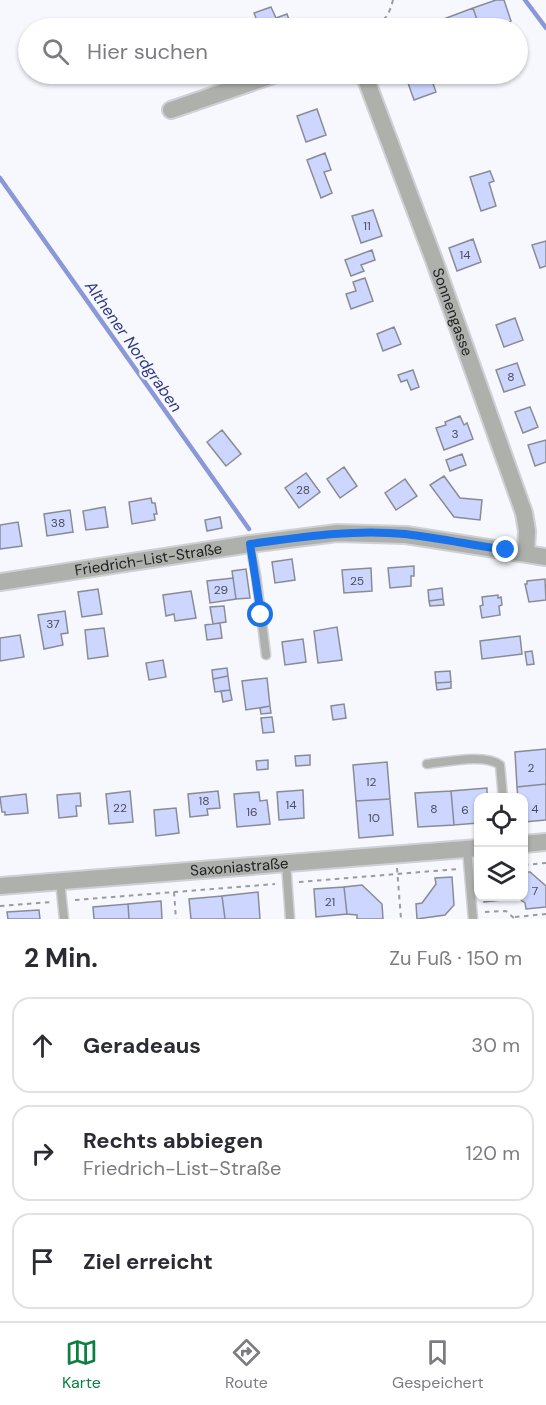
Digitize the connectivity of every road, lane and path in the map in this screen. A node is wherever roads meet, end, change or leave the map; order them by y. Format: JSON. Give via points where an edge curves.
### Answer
{"nodes":[{"id":1,"x":393,"y":0,"type":"edge"},
{"id":2,"x":386,"y":18,"type":"edge"},
{"id":3,"x":247,"y":84,"type":"edge"},
{"id":4,"x":370,"y":84,"type":"edge"},
{"id":5,"x":171,"y":110,"type":"dead end"},
{"id":6,"x":250,"y":544,"type":"junction"},
{"id":7,"x":525,"y":553,"type":"junction"},
{"id":8,"x":546,"y":557,"type":"edge"},
{"id":9,"x":0,"y":582,"type":"edge"},
{"id":10,"x":266,"y":656,"type":"dead end"},
{"id":11,"x":427,"y":764,"type":"dead end"},
{"id":12,"x":503,"y":793,"type":"edge"},
{"id":13,"x":546,"y":842,"type":"edge"},
{"id":14,"x":528,"y":844,"type":"edge"},
{"id":15,"x":473,"y":848,"type":"edge"},
{"id":16,"x":396,"y":854,"type":"junction"},
{"id":17,"x":286,"y":862,"type":"junction"},
{"id":18,"x":546,"y":863,"type":"edge"},
{"id":19,"x":528,"y":865,"type":"edge"},
{"id":20,"x":469,"y":869,"type":"junction"},
{"id":21,"x":397,"y":874,"type":"junction"},
{"id":22,"x":60,"y":881,"type":"junction"},
{"id":23,"x":287,"y":883,"type":"junction"},
{"id":24,"x":0,"y":886,"type":"edge"},
{"id":25,"x":174,"y":892,"type":"junction"},
{"id":26,"x":62,"y":901,"type":"junction"},
{"id":27,"x":0,"y":906,"type":"edge"},
{"id":28,"x":546,"y":914,"type":"edge"},
{"id":29,"x":473,"y":916,"type":"edge"},
{"id":30,"x":515,"y":918,"type":"edge"},
{"id":31,"x":64,"y":919,"type":"edge"},
{"id":32,"x":176,"y":919,"type":"edge"},
{"id":33,"x":290,"y":919,"type":"edge"},
{"id":34,"x":401,"y":919,"type":"edge"}],
"edges":[{"from":1,"to":2,"type":"path"},
{"from":3,"to":5,"type":"street"},
{"from":4,"to":7,"type":"street","name":"Sonnengasse","via":[[524,513]]},
{"from":6,"to":7,"type":"street","name":"Friedrich-List-Straße","via":[[337,533],[405,534]]},
{"from":6,"to":9,"type":"street","name":"Friedrich-List-Straße"},
{"from":6,"to":10,"type":"lane"},
{"from":7,"to":8,"type":"street","name":"Friedrich-List-Straße"},
{"from":11,"to":12,"type":"lane","via":[[495,761],[500,765]]},
{"from":13,"to":14,"type":"street"},
{"from":15,"to":16,"type":"street","name":"Saxoniastraße"},
{"from":15,"to":20,"type":"lane"},
{"from":16,"to":17,"type":"street","name":"Saxoniastraße"},
{"from":16,"to":21,"type":"path"},
{"from":17,"to":22,"type":"street","name":"Saxoniastraße"},
{"from":17,"to":23,"type":"lane"},
{"from":18,"to":19,"type":"path"},
{"from":20,"to":21,"type":"path"},
{"from":20,"to":29,"type":"lane"},
{"from":21,"to":23,"type":"path"},
{"from":21,"to":34,"type":"path"},
{"from":22,"to":24,"type":"street","name":"Saxoniastraße"},
{"from":22,"to":26,"type":"lane"},
{"from":23,"to":25,"type":"path"},
{"from":23,"to":33,"type":"lane"},
{"from":25,"to":26,"type":"path"},
{"from":25,"to":32,"type":"path"},
{"from":26,"to":27,"type":"path"},
{"from":26,"to":31,"type":"lane"},
{"from":28,"to":30,"type":"path"},
{"from":29,"to":30,"type":"path","via":[[506,911]]}]}
